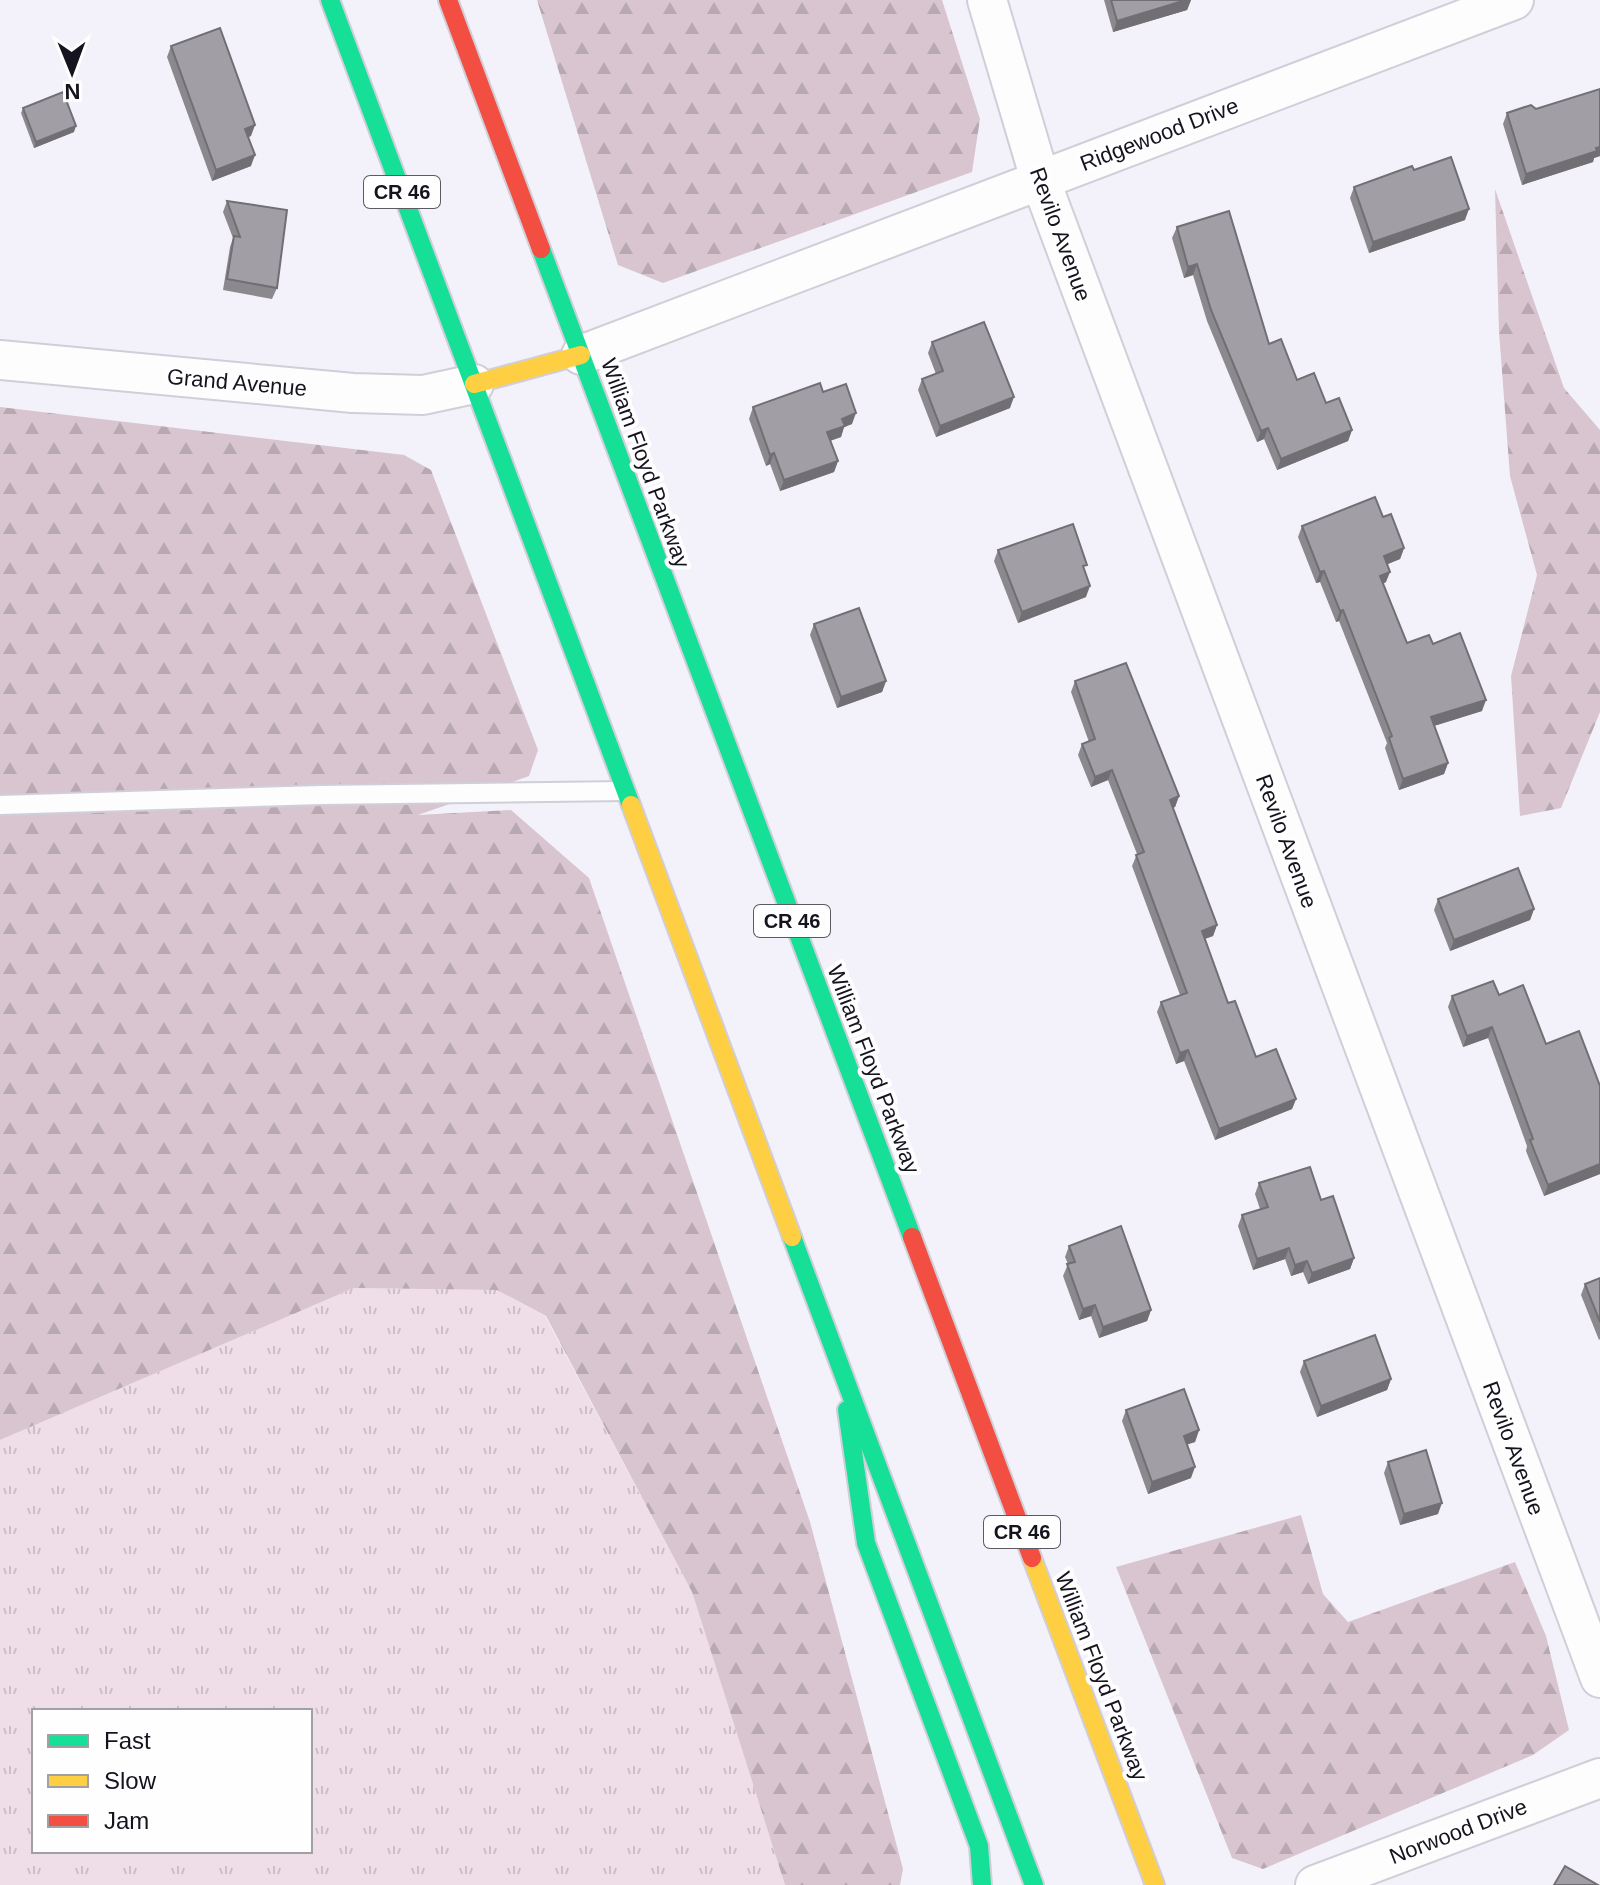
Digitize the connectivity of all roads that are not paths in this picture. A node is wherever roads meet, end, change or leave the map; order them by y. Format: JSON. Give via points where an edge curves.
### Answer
{"nodes":[{"id":1,"x":330,"y":0,"type":"edge"},
{"id":2,"x":448,"y":0,"type":"edge"},
{"id":3,"x":987,"y":0,"type":"edge"},
{"id":4,"x":1514,"y":0,"type":"edge"},
{"id":5,"x":1040,"y":179,"type":"junction"},
{"id":6,"x":581,"y":355,"type":"junction"},
{"id":7,"x":0,"y":360,"type":"edge"},
{"id":8,"x":474,"y":384,"type":"junction"},
{"id":9,"x":625,"y":791,"type":"junction"},
{"id":10,"x":0,"y":805,"type":"edge"},
{"id":11,"x":841,"y":1368,"type":"junction"},
{"id":12,"x":1600,"y":1678,"type":"edge"},
{"id":13,"x":1600,"y":1778,"type":"edge"},
{"id":14,"x":1133,"y":1827,"type":"junction"},
{"id":15,"x":982,"y":1885,"type":"edge"},
{"id":16,"x":1034,"y":1885,"type":"edge"},
{"id":17,"x":1138,"y":1885,"type":"edge"},
{"id":18,"x":1155,"y":1885,"type":"edge"},
{"id":19,"x":1315,"y":1885,"type":"edge"}],
"edges":[{"from":1,"to":8,"type":"main road","number":"CR 46"},
{"from":2,"to":6,"type":"main road","name":"William Floyd Parkway","number":"CR 46"},
{"from":3,"to":5,"type":"street","name":"Revilo Avenue"},
{"from":4,"to":5,"type":"street","name":"Ridgewood Drive"},
{"from":5,"to":6,"type":"street","name":"Ridgewood Drive"},
{"from":5,"to":12,"type":"street","name":"Revilo Avenue"},
{"from":6,"to":8,"type":"main road"},
{"from":6,"to":14,"type":"main road","name":"William Floyd Parkway","number":"CR 46"},
{"from":7,"to":8,"type":"street","name":"Grand Avenue","via":[[353,393],[423,395]]},
{"from":8,"to":9,"type":"main road","number":"CR 46"},
{"from":9,"to":10,"type":"lane"},
{"from":9,"to":11,"type":"main road","number":"CR 46"},
{"from":11,"to":15,"type":"main road","via":[[866,1543],[979,1846]]},
{"from":11,"to":16,"type":"main road","number":"CR 46"},
{"from":13,"to":19,"type":"street","name":"Norwood Drive"},
{"from":14,"to":17,"type":"main road"},
{"from":14,"to":18,"type":"main road","name":"William Floyd Parkway","number":"CR 46"}]}
